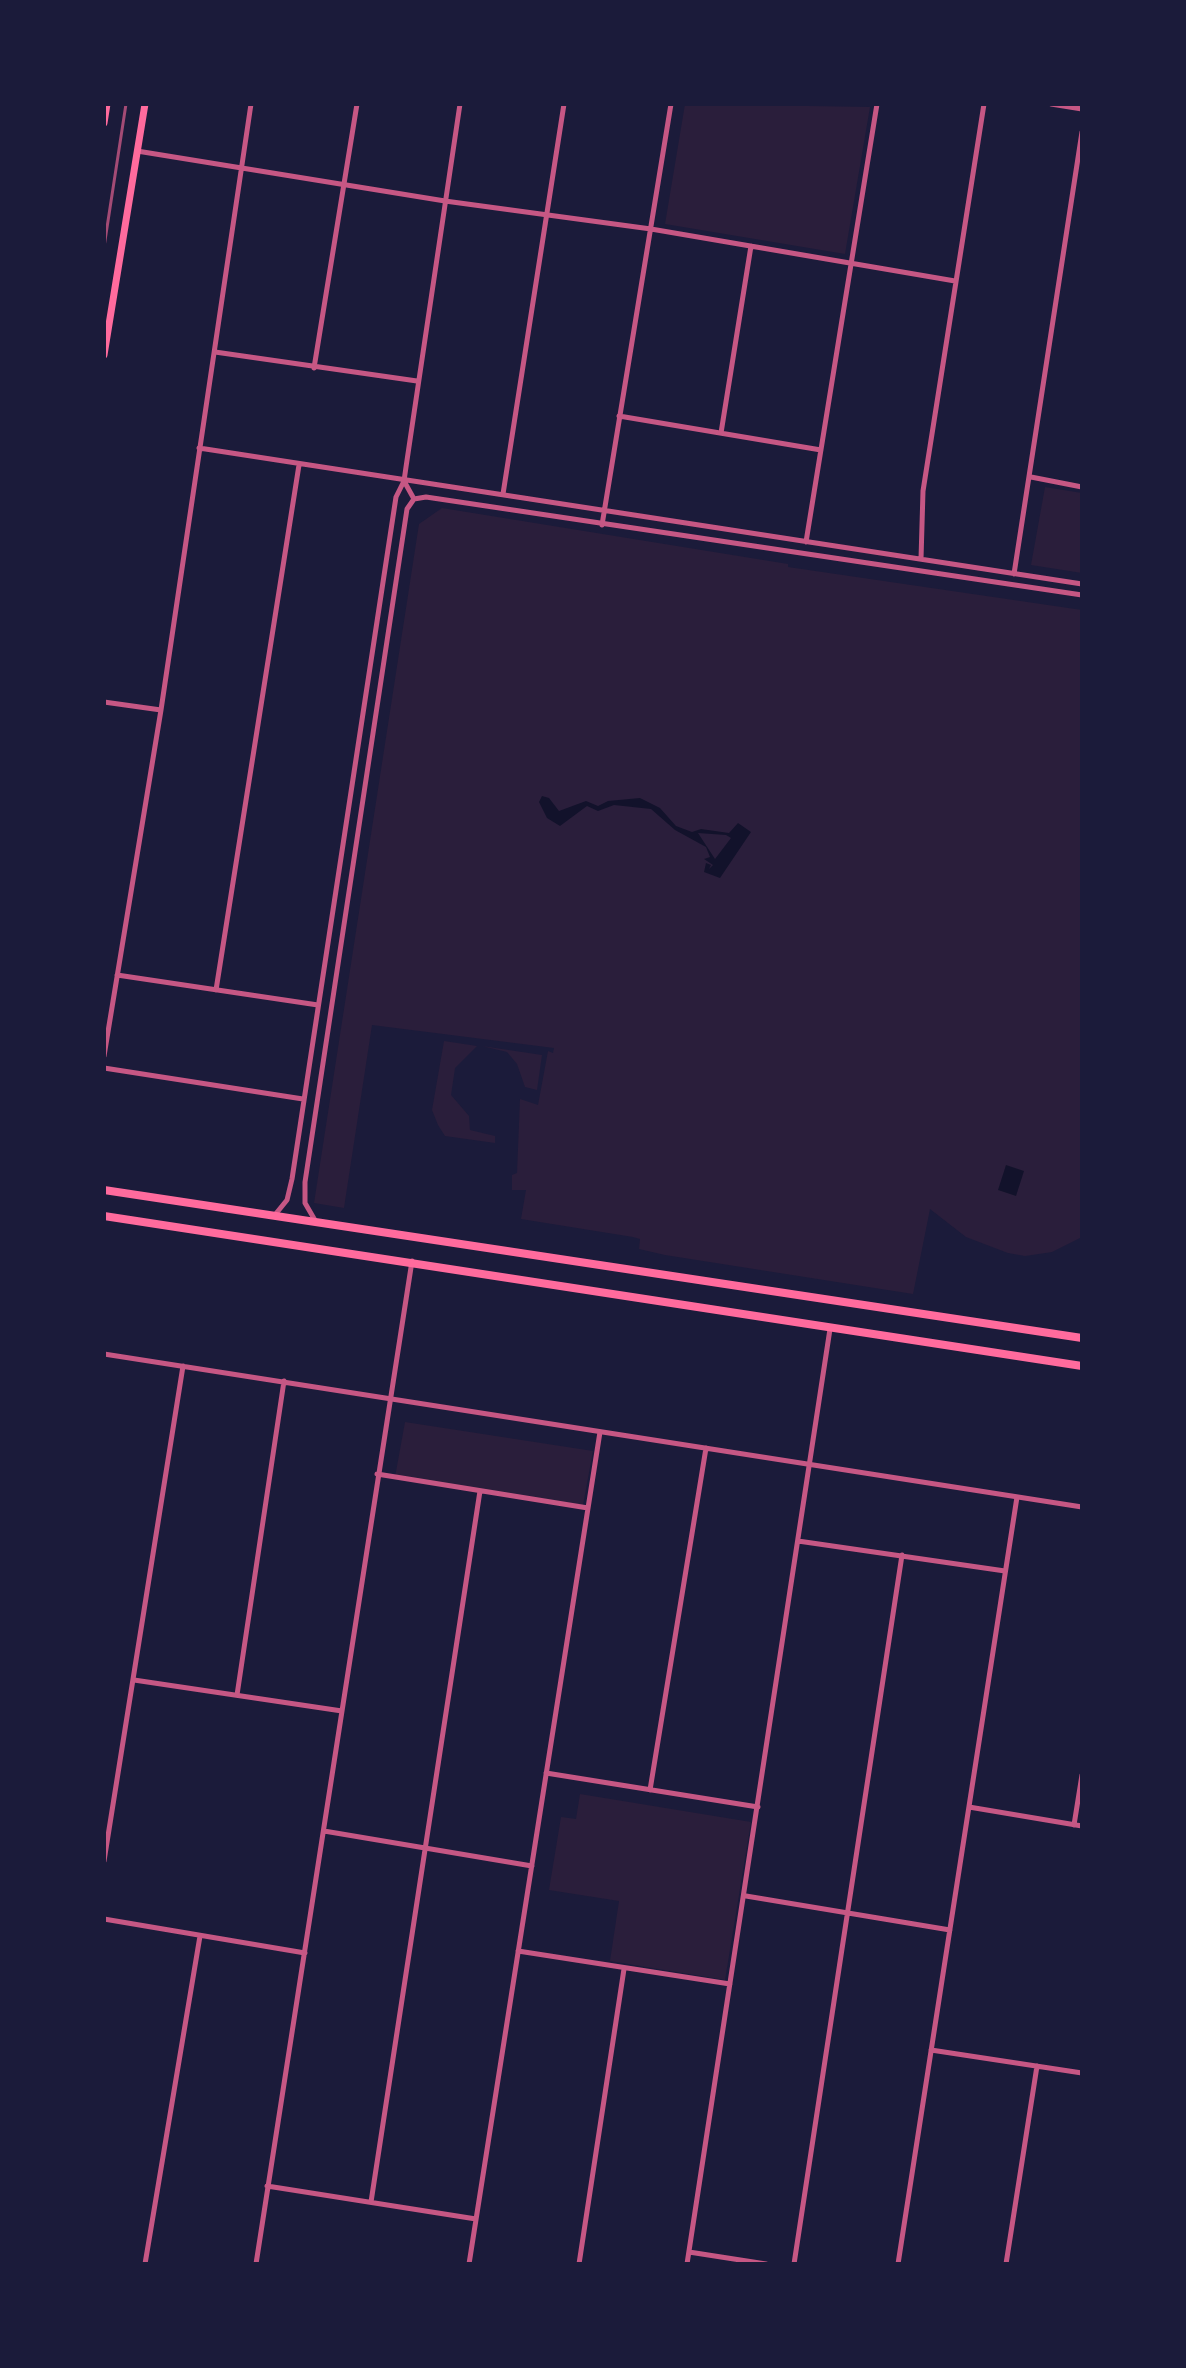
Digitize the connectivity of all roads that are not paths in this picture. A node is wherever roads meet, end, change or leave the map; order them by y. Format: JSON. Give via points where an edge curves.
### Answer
{"nodes":[{"id":1,"x":107,"y":104,"type":"edge"},
{"id":2,"x":145,"y":104,"type":"edge"},
{"id":3,"x":251,"y":104,"type":"edge"},
{"id":4,"x":357,"y":104,"type":"edge"},
{"id":5,"x":460,"y":104,"type":"edge"},
{"id":6,"x":564,"y":104,"type":"edge"},
{"id":7,"x":671,"y":104,"type":"edge"},
{"id":8,"x":877,"y":104,"type":"edge"},
{"id":9,"x":984,"y":104,"type":"edge"},
{"id":10,"x":1051,"y":104,"type":"edge"},
{"id":11,"x":1082,"y":109,"type":"edge"},
{"id":12,"x":104,"y":123,"type":"edge"},
{"id":13,"x":1082,"y":132,"type":"edge"},
{"id":14,"x":137,"y":151,"type":"junction"},
{"id":15,"x":241,"y":169,"type":"junction"},
{"id":16,"x":344,"y":185,"type":"junction"},
{"id":17,"x":445,"y":201,"type":"junction"},
{"id":18,"x":547,"y":215,"type":"junction"},
{"id":19,"x":651,"y":229,"type":"junction"},
{"id":20,"x":751,"y":246,"type":"junction"},
{"id":21,"x":851,"y":264,"type":"junction"},
{"id":22,"x":955,"y":281,"type":"junction"},
{"id":23,"x":215,"y":352,"type":"junction"},
{"id":24,"x":104,"y":355,"type":"edge"},
{"id":25,"x":314,"y":368,"type":"junction"},
{"id":26,"x":417,"y":381,"type":"junction"},
{"id":27,"x":619,"y":416,"type":"junction"},
{"id":28,"x":721,"y":433,"type":"junction"},
{"id":29,"x":199,"y":448,"type":"junction"},
{"id":30,"x":821,"y":450,"type":"junction"},
{"id":31,"x":299,"y":465,"type":"junction"},
{"id":32,"x":406,"y":467,"type":"junction"},
{"id":33,"x":394,"y":477,"type":"junction"},
{"id":34,"x":1031,"y":477,"type":"junction"},
{"id":35,"x":404,"y":481,"type":"junction"},
{"id":36,"x":1082,"y":487,"type":"edge"},
{"id":37,"x":503,"y":494,"type":"junction"},
{"id":38,"x":414,"y":499,"type":"junction"},
{"id":39,"x":395,"y":506,"type":"junction"},
{"id":40,"x":407,"y":509,"type":"junction"},
{"id":41,"x":605,"y":510,"type":"junction"},
{"id":42,"x":602,"y":525,"type":"junction"},
{"id":43,"x":806,"y":542,"type":"junction"},
{"id":44,"x":921,"y":559,"type":"junction"},
{"id":45,"x":1014,"y":574,"type":"junction"},
{"id":46,"x":1082,"y":584,"type":"edge"},
{"id":47,"x":1082,"y":595,"type":"edge"},
{"id":48,"x":104,"y":702,"type":"edge"},
{"id":49,"x":161,"y":710,"type":"junction"},
{"id":50,"x":117,"y":975,"type":"junction"},
{"id":51,"x":216,"y":990,"type":"junction"},
{"id":52,"x":318,"y":1006,"type":"junction"},
{"id":53,"x":104,"y":1056,"type":"edge"},
{"id":54,"x":104,"y":1068,"type":"edge"},
{"id":55,"x":303,"y":1099,"type":"junction"},
{"id":56,"x":292,"y":1179,"type":"junction"},
{"id":57,"x":305,"y":1182,"type":"junction"},
{"id":58,"x":104,"y":1190,"type":"edge"},
{"id":59,"x":104,"y":1216,"type":"edge"},
{"id":60,"x":272,"y":1217,"type":"junction"},
{"id":61,"x":316,"y":1223,"type":"junction"},
{"id":62,"x":412,"y":1261,"type":"junction"},
{"id":63,"x":830,"y":1329,"type":"junction"},
{"id":64,"x":1082,"y":1338,"type":"edge"},
{"id":65,"x":104,"y":1354,"type":"edge"},
{"id":66,"x":183,"y":1366,"type":"junction"},
{"id":67,"x":1082,"y":1366,"type":"edge"},
{"id":68,"x":284,"y":1381,"type":"junction"},
{"id":69,"x":390,"y":1398,"type":"junction"},
{"id":70,"x":600,"y":1432,"type":"junction"},
{"id":71,"x":706,"y":1448,"type":"junction"},
{"id":72,"x":810,"y":1464,"type":"junction"},
{"id":73,"x":377,"y":1474,"type":"junction"},
{"id":74,"x":480,"y":1491,"type":"junction"},
{"id":75,"x":1017,"y":1497,"type":"junction"},
{"id":76,"x":1082,"y":1507,"type":"edge"},
{"id":77,"x":588,"y":1508,"type":"junction"},
{"id":78,"x":798,"y":1541,"type":"junction"},
{"id":79,"x":902,"y":1555,"type":"junction"},
{"id":80,"x":1005,"y":1571,"type":"junction"},
{"id":81,"x":133,"y":1680,"type":"junction"},
{"id":82,"x":237,"y":1695,"type":"junction"},
{"id":83,"x":342,"y":1711,"type":"junction"},
{"id":84,"x":546,"y":1773,"type":"junction"},
{"id":85,"x":1082,"y":1775,"type":"edge"},
{"id":86,"x":650,"y":1790,"type":"junction"},
{"id":87,"x":104,"y":1797,"type":"edge"},
{"id":88,"x":114,"y":1798,"type":"junction"},
{"id":89,"x":758,"y":1807,"type":"junction"},
{"id":90,"x":969,"y":1807,"type":"junction"},
{"id":91,"x":1074,"y":1825,"type":"junction"},
{"id":92,"x":1082,"y":1826,"type":"edge"},
{"id":93,"x":324,"y":1831,"type":"junction"},
{"id":94,"x":425,"y":1848,"type":"junction"},
{"id":95,"x":104,"y":1861,"type":"edge"},
{"id":96,"x":532,"y":1866,"type":"junction"},
{"id":97,"x":746,"y":1896,"type":"junction"},
{"id":98,"x":849,"y":1912,"type":"junction"},
{"id":99,"x":104,"y":1919,"type":"edge"},
{"id":100,"x":950,"y":1931,"type":"junction"},
{"id":101,"x":200,"y":1936,"type":"junction"},
{"id":102,"x":518,"y":1951,"type":"junction"},
{"id":103,"x":305,"y":1953,"type":"junction"},
{"id":104,"x":624,"y":1969,"type":"junction"},
{"id":105,"x":730,"y":1984,"type":"junction"},
{"id":106,"x":931,"y":2050,"type":"junction"},
{"id":107,"x":1037,"y":2066,"type":"junction"},
{"id":108,"x":1082,"y":2073,"type":"edge"},
{"id":109,"x":267,"y":2186,"type":"junction"},
{"id":110,"x":371,"y":2202,"type":"junction"},
{"id":111,"x":476,"y":2219,"type":"junction"},
{"id":112,"x":689,"y":2252,"type":"junction"},
{"id":113,"x":145,"y":2264,"type":"edge"},
{"id":114,"x":257,"y":2264,"type":"edge"},
{"id":115,"x":469,"y":2264,"type":"edge"},
{"id":116,"x":579,"y":2264,"type":"edge"},
{"id":117,"x":687,"y":2264,"type":"edge"},
{"id":118,"x":766,"y":2264,"type":"edge"},
{"id":119,"x":794,"y":2264,"type":"edge"},
{"id":120,"x":898,"y":2264,"type":"edge"},
{"id":121,"x":1006,"y":2264,"type":"edge"}],
"edges":[{"from":1,"to":12,"type":"main road"},
{"from":2,"to":14,"type":"main road"},
{"from":3,"to":15,"type":"street"},
{"from":4,"to":16,"type":"street"},
{"from":5,"to":17,"type":"street"},
{"from":6,"to":18,"type":"street"},
{"from":7,"to":19,"type":"street"},
{"from":8,"to":21,"type":"street"},
{"from":9,"to":22,"type":"street"},
{"from":10,"to":11,"type":"street"},
{"from":13,"to":34,"type":"street"},
{"from":14,"to":15,"type":"street"},
{"from":14,"to":24,"type":"main road"},
{"from":15,"to":16,"type":"street"},
{"from":15,"to":23,"type":"street"},
{"from":16,"to":17,"type":"street"},
{"from":16,"to":25,"type":"street"},
{"from":17,"to":18,"type":"street"},
{"from":17,"to":26,"type":"street"},
{"from":18,"to":19,"type":"street"},
{"from":18,"to":37,"type":"street"},
{"from":19,"to":20,"type":"street"},
{"from":19,"to":27,"type":"street"},
{"from":20,"to":21,"type":"street"},
{"from":20,"to":28,"type":"street"},
{"from":21,"to":22,"type":"street"},
{"from":21,"to":30,"type":"street"},
{"from":22,"to":44,"type":"street","via":[[923,491]]},
{"from":23,"to":25,"type":"street"},
{"from":23,"to":29,"type":"street"},
{"from":25,"to":26,"type":"street"},
{"from":26,"to":32,"type":"street"},
{"from":27,"to":28,"type":"street"},
{"from":27,"to":41,"type":"street"},
{"from":28,"to":30,"type":"street"},
{"from":29,"to":31,"type":"street"},
{"from":29,"to":49,"type":"street"},
{"from":30,"to":43,"type":"street"},
{"from":31,"to":33,"type":"street"},
{"from":31,"to":51,"type":"street"},
{"from":32,"to":33,"type":"street"},
{"from":32,"to":35,"type":"street"},
{"from":33,"to":35,"type":"street"},
{"from":34,"to":36,"type":"street"},
{"from":34,"to":45,"type":"street"},
{"from":35,"to":37,"type":"street"},
{"from":35,"to":38,"type":"street"},
{"from":35,"to":39,"type":"street"},
{"from":37,"to":41,"type":"street"},
{"from":38,"to":40,"type":"street"},
{"from":38,"to":42,"type":"street"},
{"from":39,"to":40,"type":"street"},
{"from":39,"to":52,"type":"street"},
{"from":40,"to":57,"type":"street"},
{"from":41,"to":42,"type":"street"},
{"from":41,"to":43,"type":"street"},
{"from":42,"to":47,"type":"street"},
{"from":43,"to":44,"type":"street"},
{"from":44,"to":45,"type":"street"},
{"from":45,"to":46,"type":"street"},
{"from":48,"to":49,"type":"street"},
{"from":49,"to":50,"type":"street"},
{"from":50,"to":51,"type":"street"},
{"from":50,"to":53,"type":"street"},
{"from":51,"to":52,"type":"street"},
{"from":52,"to":55,"type":"street"},
{"from":54,"to":55,"type":"street"},
{"from":55,"to":56,"type":"street"},
{"from":56,"to":57,"type":"street","via":[[297,1186]]},
{"from":56,"to":60,"type":"street","via":[[287,1200]]},
{"from":57,"to":61,"type":"street","via":[[305,1203]]},
{"from":58,"to":60,"type":"main road"},
{"from":59,"to":62,"type":"main road"},
{"from":60,"to":61,"type":"main road"},
{"from":61,"to":64,"type":"main road"},
{"from":62,"to":63,"type":"main road"},
{"from":62,"to":69,"type":"street"},
{"from":63,"to":67,"type":"main road"},
{"from":63,"to":72,"type":"street"},
{"from":65,"to":66,"type":"street"},
{"from":66,"to":68,"type":"street"},
{"from":66,"to":81,"type":"street"},
{"from":68,"to":69,"type":"street"},
{"from":68,"to":82,"type":"street"},
{"from":69,"to":70,"type":"street"},
{"from":69,"to":73,"type":"street"},
{"from":70,"to":71,"type":"street"},
{"from":70,"to":77,"type":"street"},
{"from":71,"to":72,"type":"street"},
{"from":71,"to":86,"type":"street"},
{"from":72,"to":75,"type":"street"},
{"from":72,"to":78,"type":"street"},
{"from":73,"to":74,"type":"street"},
{"from":73,"to":83,"type":"street"},
{"from":74,"to":77,"type":"street"},
{"from":74,"to":94,"type":"street"},
{"from":75,"to":76,"type":"street"},
{"from":75,"to":80,"type":"street"},
{"from":77,"to":84,"type":"street"},
{"from":78,"to":79,"type":"street"},
{"from":78,"to":89,"type":"street"},
{"from":79,"to":80,"type":"street"},
{"from":79,"to":98,"type":"street"},
{"from":80,"to":90,"type":"street"},
{"from":81,"to":82,"type":"street"},
{"from":81,"to":88,"type":"street"},
{"from":82,"to":83,"type":"street"},
{"from":83,"to":93,"type":"street"},
{"from":84,"to":86,"type":"street"},
{"from":84,"to":96,"type":"street"},
{"from":85,"to":91,"type":"street"},
{"from":86,"to":89,"type":"street"},
{"from":87,"to":88,"type":"street"},
{"from":88,"to":95,"type":"street"},
{"from":89,"to":97,"type":"street"},
{"from":90,"to":91,"type":"street"},
{"from":90,"to":100,"type":"street"},
{"from":91,"to":92,"type":"street"},
{"from":93,"to":94,"type":"street"},
{"from":93,"to":103,"type":"street"},
{"from":94,"to":96,"type":"street"},
{"from":94,"to":110,"type":"street"},
{"from":96,"to":102,"type":"street"},
{"from":97,"to":98,"type":"street"},
{"from":97,"to":105,"type":"street"},
{"from":98,"to":100,"type":"street"},
{"from":98,"to":119,"type":"street"},
{"from":99,"to":101,"type":"street"},
{"from":100,"to":106,"type":"street"},
{"from":101,"to":103,"type":"street"},
{"from":101,"to":113,"type":"street"},
{"from":102,"to":104,"type":"street"},
{"from":102,"to":111,"type":"street"},
{"from":103,"to":109,"type":"street"},
{"from":104,"to":105,"type":"street"},
{"from":104,"to":116,"type":"street"},
{"from":105,"to":112,"type":"street"},
{"from":106,"to":107,"type":"street"},
{"from":106,"to":120,"type":"street"},
{"from":107,"to":108,"type":"street"},
{"from":107,"to":121,"type":"street"},
{"from":109,"to":110,"type":"street"},
{"from":109,"to":114,"type":"street"},
{"from":110,"to":111,"type":"street"},
{"from":111,"to":115,"type":"street"},
{"from":112,"to":117,"type":"street"},
{"from":112,"to":118,"type":"street"}]}
